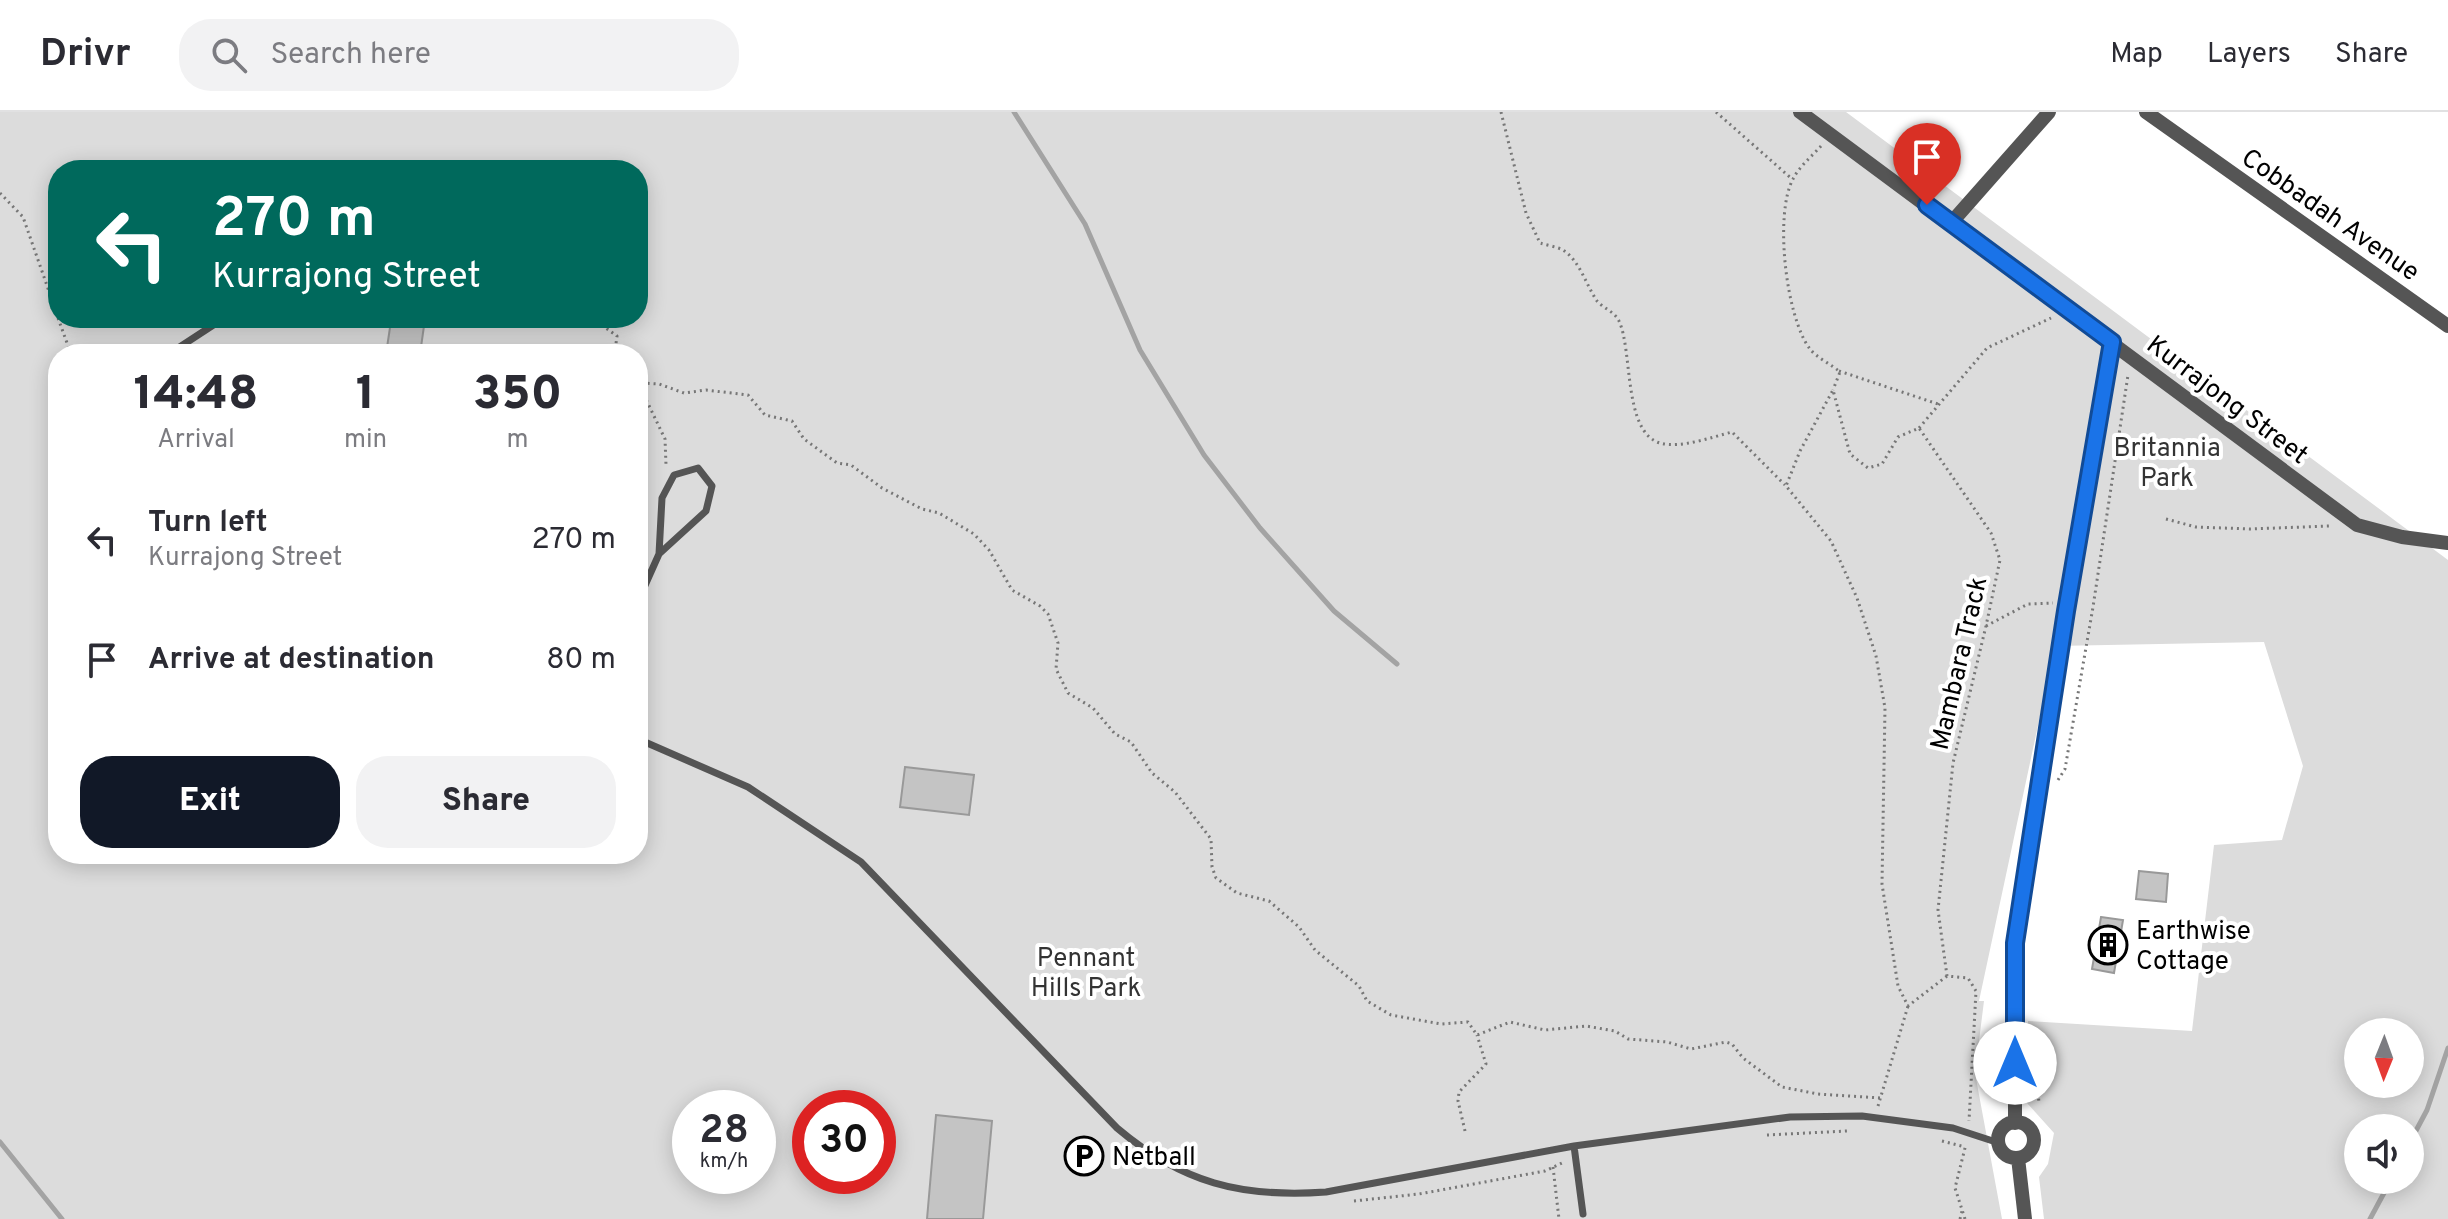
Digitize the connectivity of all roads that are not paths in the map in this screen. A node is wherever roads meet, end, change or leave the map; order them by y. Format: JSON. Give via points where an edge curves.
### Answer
{"nodes":[{"id":1,"x":1800,"y":112,"type":"edge"},
{"id":2,"x":2049,"y":112,"type":"edge"},
{"id":3,"x":2146,"y":112,"type":"edge"},
{"id":4,"x":1951,"y":223,"type":"junction"},
{"id":5,"x":2448,"y":326,"type":"edge"},
{"id":6,"x":209,"y":328,"type":"edge"},
{"id":7,"x":2112,"y":342,"type":"junction"},
{"id":8,"x":184,"y":344,"type":"edge"},
{"id":9,"x":2448,"y":543,"type":"edge"},
{"id":10,"x":659,"y":554,"type":"junction"},
{"id":11,"x":648,"y":579,"type":"edge"},
{"id":12,"x":648,"y":743,"type":"edge"},
{"id":13,"x":2015,"y":1123,"type":"junction"},
{"id":14,"x":1999,"y":1143,"type":"junction"},
{"id":15,"x":1574,"y":1146,"type":"junction"},
{"id":16,"x":2018,"y":1158,"type":"junction"},
{"id":17,"x":1583,"y":1214,"type":"dead end"},
{"id":18,"x":2025,"y":1219,"type":"edge"}],
"edges":[{"from":1,"to":4,"type":"street","name":"Kurrajong Street"},
{"from":2,"to":4,"type":"street"},
{"from":3,"to":5,"type":"street","name":"Cobbadah Avenue"},
{"from":4,"to":7,"type":"street","name":"Kurrajong Street"},
{"from":6,"to":8,"type":"lane"},
{"from":7,"to":9,"type":"street","name":"Kurrajong Street","via":[[2357,525]]},
{"from":7,"to":13,"type":"street","via":[[2015,943]]},
{"from":10,"to":10,"type":"lane","via":[[706,511],[712,486],[698,468],[674,475],[662,498]]},
{"from":10,"to":11,"type":"lane"},
{"from":12,"to":15,"type":"lane","via":[[748,787],[861,862],[1117,1128],[1141,1148],[1196,1178],[1259,1193],[1326,1192]]},
{"from":13,"to":14,"type":"street","via":[[2004,1127]]},
{"from":13,"to":16,"type":"street","via":[[2028,1127],[2034,1139],[2030,1151]]},
{"from":14,"to":15,"type":"lane","via":[[1969,1131],[1874,1118],[1790,1117]]},
{"from":14,"to":16,"type":"street","via":[[2006,1154]]},
{"from":15,"to":17,"type":"lane"},
{"from":16,"to":18,"type":"street"}]}
